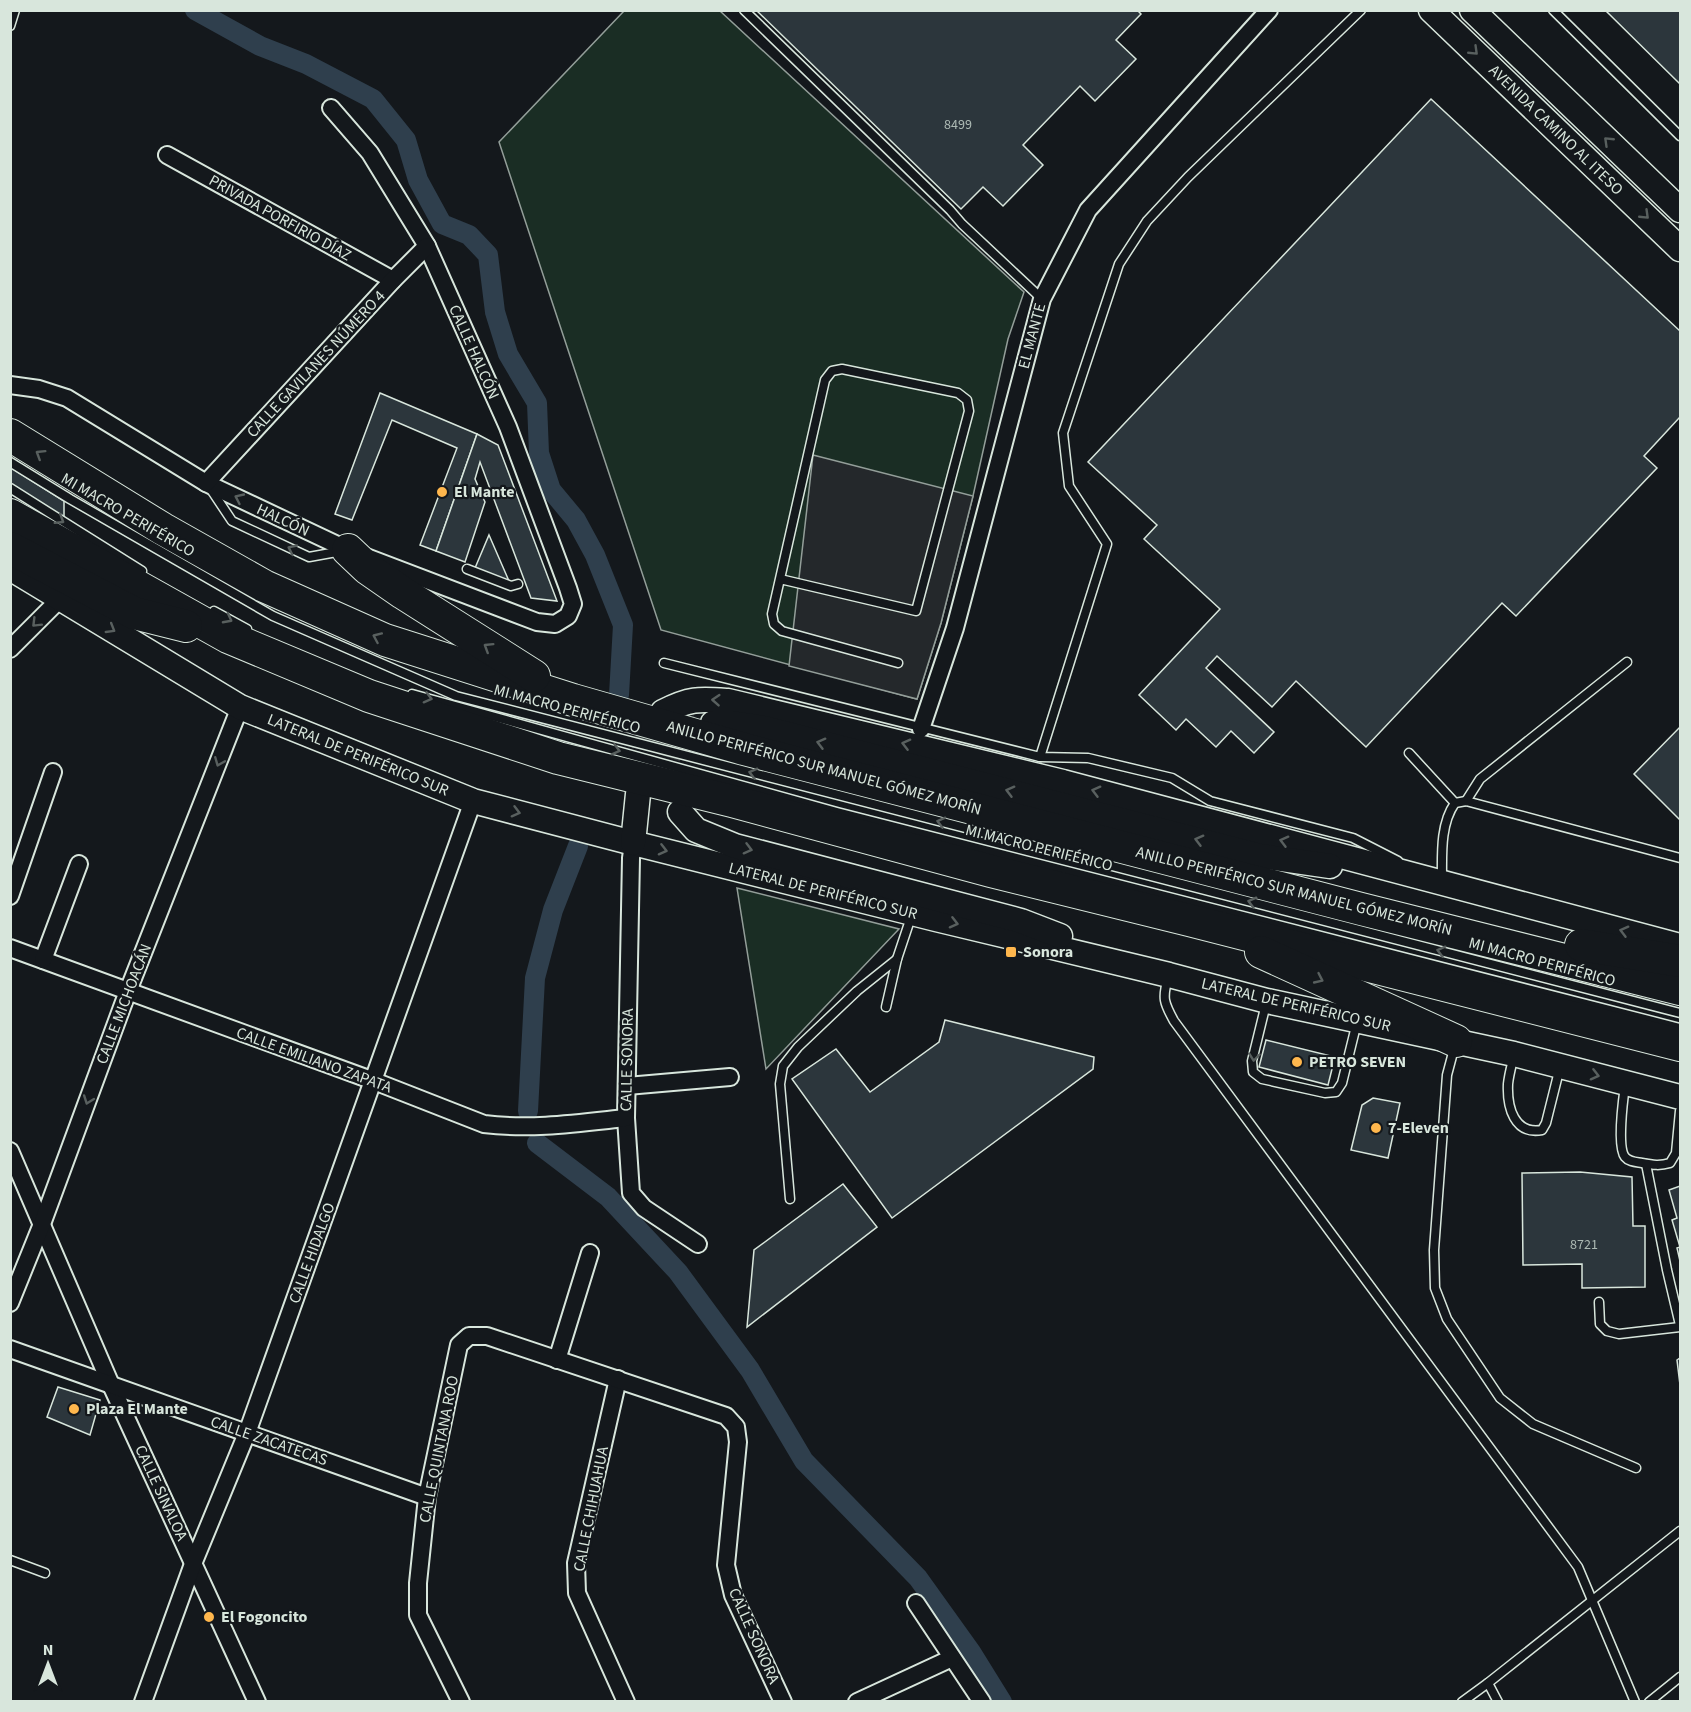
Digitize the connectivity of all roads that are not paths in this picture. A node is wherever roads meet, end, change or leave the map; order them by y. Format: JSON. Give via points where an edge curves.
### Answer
{"nodes":[{"id":1,"x":15,"y":10,"type":"edge"},
{"id":2,"x":744,"y":10,"type":"edge"},
{"id":3,"x":1269,"y":10,"type":"edge"},
{"id":4,"x":1361,"y":10,"type":"edge"},
{"id":5,"x":1431,"y":10,"type":"edge"},
{"id":6,"x":1472,"y":10,"type":"edge"},
{"id":7,"x":1553,"y":10,"type":"edge"},
{"id":8,"x":10,"y":26,"type":"edge"},
{"id":9,"x":331,"y":108,"type":"dead end"},
{"id":10,"x":1680,"y":136,"type":"edge"},
{"id":11,"x":167,"y":155,"type":"dead end"},
{"id":12,"x":1680,"y":210,"type":"edge"},
{"id":13,"x":427,"y":246,"type":"junction"},
{"id":14,"x":1680,"y":249,"type":"edge"},
{"id":15,"x":393,"y":280,"type":"junction"},
{"id":16,"x":1042,"y":299,"type":"junction"},
{"id":17,"x":10,"y":385,"type":"edge"},
{"id":18,"x":10,"y":435,"type":"edge"},
{"id":19,"x":10,"y":462,"type":"edge"},
{"id":20,"x":206,"y":483,"type":"junction"},
{"id":21,"x":10,"y":488,"type":"edge"},
{"id":22,"x":10,"y":515,"type":"edge"},
{"id":23,"x":10,"y":548,"type":"edge"},
{"id":24,"x":348,"y":550,"type":"junction"},
{"id":25,"x":10,"y":568,"type":"edge"},
{"id":26,"x":467,"y":569,"type":"dead end"},
{"id":27,"x":148,"y":575,"type":"dead end"},
{"id":28,"x":780,"y":579,"type":"junction"},
{"id":29,"x":518,"y":584,"type":"dead end"},
{"id":30,"x":61,"y":598,"type":"junction"},
{"id":31,"x":209,"y":609,"type":"dead end"},
{"id":32,"x":568,"y":616,"type":"joint"},
{"id":33,"x":239,"y":634,"type":"junction"},
{"id":34,"x":10,"y":649,"type":"edge"},
{"id":35,"x":1627,"y":662,"type":"dead end"},
{"id":36,"x":664,"y":663,"type":"dead end"},
{"id":37,"x":898,"y":663,"type":"dead end"},
{"id":38,"x":401,"y":691,"type":"dead end"},
{"id":39,"x":573,"y":700,"type":"junction"},
{"id":40,"x":240,"y":707,"type":"junction"},
{"id":41,"x":663,"y":712,"type":"tunnel mouth"},
{"id":42,"x":713,"y":723,"type":"tunnel mouth"},
{"id":43,"x":921,"y":729,"type":"junction"},
{"id":44,"x":1409,"y":753,"type":"dead end"},
{"id":45,"x":1040,"y":757,"type":"junction"},
{"id":46,"x":53,"y":772,"type":"dead end"},
{"id":47,"x":638,"y":794,"type":"tunnel mouth"},
{"id":48,"x":473,"y":801,"type":"junction"},
{"id":49,"x":1466,"y":801,"type":"junction"},
{"id":50,"x":1455,"y":803,"type":"junction"},
{"id":51,"x":680,"y":812,"type":"tunnel mouth"},
{"id":52,"x":633,"y":843,"type":"junction"},
{"id":53,"x":1680,"y":858,"type":"edge"},
{"id":54,"x":79,"y":864,"type":"dead end"},
{"id":55,"x":1442,"y":883,"type":"junction"},
{"id":56,"x":10,"y":896,"type":"edge"},
{"id":57,"x":1361,"y":909,"type":"junction"},
{"id":58,"x":913,"y":913,"type":"junction"},
{"id":59,"x":1189,"y":920,"type":"junction"},
{"id":60,"x":1680,"y":946,"type":"edge"},
{"id":61,"x":10,"y":948,"type":"edge"},
{"id":62,"x":897,"y":959,"type":"junction"},
{"id":63,"x":43,"y":960,"type":"junction"},
{"id":64,"x":1680,"y":961,"type":"edge"},
{"id":65,"x":1158,"y":972,"type":"junction"},
{"id":66,"x":1680,"y":989,"type":"edge"},
{"id":67,"x":128,"y":991,"type":"junction"},
{"id":68,"x":1267,"y":1001,"type":"junction"},
{"id":69,"x":886,"y":1007,"type":"dead end"},
{"id":70,"x":1680,"y":1013,"type":"edge"},
{"id":71,"x":1357,"y":1021,"type":"junction"},
{"id":72,"x":1680,"y":1028,"type":"edge"},
{"id":73,"x":1456,"y":1041,"type":"junction"},
{"id":74,"x":1680,"y":1045,"type":"edge"},
{"id":75,"x":1514,"y":1054,"type":"junction"},
{"id":76,"x":1560,"y":1066,"type":"junction"},
{"id":77,"x":730,"y":1077,"type":"dead end"},
{"id":78,"x":374,"y":1081,"type":"junction"},
{"id":79,"x":1625,"y":1083,"type":"junction"},
{"id":80,"x":627,"y":1086,"type":"junction"},
{"id":81,"x":1680,"y":1097,"type":"edge"},
{"id":82,"x":1680,"y":1111,"type":"edge"},
{"id":83,"x":626,"y":1118,"type":"junction"},
{"id":84,"x":10,"y":1151,"type":"edge"},
{"id":85,"x":1646,"y":1164,"type":"junction"},
{"id":86,"x":790,"y":1199,"type":"dead end"},
{"id":87,"x":42,"y":1224,"type":"junction"},
{"id":88,"x":698,"y":1244,"type":"dead end"},
{"id":89,"x":590,"y":1253,"type":"dead end"},
{"id":90,"x":1599,"y":1302,"type":"dead end"},
{"id":91,"x":10,"y":1303,"type":"edge"},
{"id":92,"x":1680,"y":1326,"type":"edge"},
{"id":93,"x":10,"y":1350,"type":"edge"},
{"id":94,"x":557,"y":1360,"type":"junction"},
{"id":95,"x":618,"y":1379,"type":"junction"},
{"id":96,"x":111,"y":1385,"type":"junction"},
{"id":97,"x":247,"y":1433,"type":"junction"},
{"id":98,"x":1636,"y":1468,"type":"dead end"},
{"id":99,"x":427,"y":1497,"type":"junction"},
{"id":100,"x":1680,"y":1531,"type":"edge"},
{"id":101,"x":10,"y":1560,"type":"edge"},
{"id":102,"x":193,"y":1564,"type":"junction"},
{"id":103,"x":45,"y":1573,"type":"dead end"},
{"id":104,"x":1592,"y":1600,"type":"junction"},
{"id":105,"x":916,"y":1603,"type":"dead end"},
{"id":106,"x":952,"y":1658,"type":"junction"},
{"id":107,"x":1680,"y":1677,"type":"edge"},
{"id":108,"x":1488,"y":1683,"type":"junction"},
{"id":109,"x":143,"y":1701,"type":"edge"},
{"id":110,"x":257,"y":1701,"type":"edge"},
{"id":111,"x":461,"y":1701,"type":"edge"},
{"id":112,"x":626,"y":1701,"type":"edge"},
{"id":113,"x":783,"y":1701,"type":"edge"},
{"id":114,"x":856,"y":1701,"type":"edge"},
{"id":115,"x":982,"y":1701,"type":"edge"},
{"id":116,"x":1462,"y":1701,"type":"edge"},
{"id":117,"x":1498,"y":1701,"type":"edge"},
{"id":118,"x":1635,"y":1701,"type":"edge"},
{"id":119,"x":1649,"y":1701,"type":"edge"}],
"edges":[{"from":1,"to":8,"type":"lane"},
{"from":2,"to":16,"type":"lane"},
{"from":3,"to":16,"type":"street","name":"EL MANTE","via":[[1088,210]]},
{"from":4,"to":45,"type":"lane","via":[[1188,177],[1148,221],[1119,264],[1063,433],[1069,486],[1107,544]]},
{"from":5,"to":14,"type":"street","name":"AVENIDA CAMINO AL ITESO","one_way":true},
{"from":12,"to":6,"type":"street","name":"AVENIDA CAMINO AL ITESO","one_way":true},
{"from":7,"to":10,"type":"lane"},
{"from":9,"to":13,"type":"street","name":"CALLE HALCÓN","via":[[370,153]]},
{"from":11,"to":15,"type":"street","name":"PRIVADA PORFIRIO DÍAZ"},
{"from":13,"to":15,"type":"street","name":"CALLE GAVILANES NÚMERO 4"},
{"from":13,"to":32,"type":"street","name":"CALLE HALCÓN","via":[[508,427],[568,588],[573,604]]},
{"from":15,"to":20,"type":"street","name":"CALLE GAVILANES NÚMERO 4"},
{"from":16,"to":43,"type":"street","name":"EL MANTE","via":[[955,628]]},
{"from":17,"to":20,"type":"street","name":"HALCÓN","via":[[67,398]]},
{"from":39,"to":18,"type":"highway","name":"ANILLO PERIFÉRICO SUR MANUEL GÓMEZ MORÍN","one_way":true,"via":[[385,640],[264,586]]},
{"from":70,"to":19,"type":"lane","name":"MI MACRO PERIFÉRICO","one_way":true,"via":[[456,696],[273,616]]},
{"from":24,"to":20,"type":"street","name":"HALCÓN","one_way":true},
{"from":24,"to":20,"type":"lane","one_way":true,"via":[[309,557],[232,521]]},
{"from":21,"to":27,"type":"lane","one_way":true},
{"from":22,"to":33,"type":"highway"},
{"from":23,"to":33,"type":"highway","via":[[134,613]]},
{"from":24,"to":32,"type":"street","name":"HALCÓN","via":[[537,622],[555,624]]},
{"from":39,"to":24,"type":"highway","one_way":true,"via":[[403,593]]},
{"from":25,"to":30,"type":"street","name":"LATERAL DE PERIFÉRICO SUR"},
{"from":26,"to":29,"type":"lane","via":[[511,586]]},
{"from":28,"to":28,"type":"lane","via":[[825,380],[832,371],[842,369],[958,393],[967,400],[969,411],[916,611]]},
{"from":28,"to":37,"type":"lane","via":[[772,614],[774,624],[782,631]]},
{"from":30,"to":34,"type":"street","one_way":true},
{"from":30,"to":40,"type":"street","name":"LATERAL DE PERIFÉRICO SUR","one_way":true},
{"from":31,"to":33,"type":"lane","one_way":true},
{"from":33,"to":59,"type":"highway","via":[[369,696],[558,758]]},
{"from":35,"to":49,"type":"lane","via":[[1480,779]]},
{"from":36,"to":43,"type":"lane"},
{"from":38,"to":72,"type":"lane","name":"MI MACRO PERIFÉRICO","one_way":true,"via":[[837,812]]},
{"from":39,"to":57,"type":"highway","name":"ANILLO PERIFÉRICO SUR MANUEL GÓMEZ MORÍN","via":[[744,749]]},
{"from":40,"to":48,"type":"street","name":"LATERAL DE PERIFÉRICO SUR"},
{"from":40,"to":67,"type":"street","name":"CALLE MICHOACÁN","one_way":true},
{"from":55,"to":41,"type":"street","one_way":true,"via":[[1063,782],[728,701],[701,699]]},
{"from":55,"to":42,"type":"street","one_way":true,"via":[[1261,856],[765,728]]},
{"from":43,"to":45,"type":"lane"},
{"from":44,"to":50,"type":"lane"},
{"from":45,"to":55,"type":"lane","via":[[1088,758],[1172,778],[1210,801],[1353,838]]},
{"from":46,"to":56,"type":"street"},
{"from":47,"to":52,"type":"street"},
{"from":48,"to":52,"type":"street","name":"LATERAL DE PERIFÉRICO SUR","one_way":true},
{"from":48,"to":78,"type":"street","name":"CALLE HIDALGO"},
{"from":49,"to":50,"type":"lane"},
{"from":49,"to":53,"type":"lane"},
{"from":50,"to":55,"type":"lane","via":[[1448,812],[1442,844]]},
{"from":51,"to":65,"type":"street","one_way":true,"via":[[696,830],[735,846],[1021,921]]},
{"from":52,"to":58,"type":"street","name":"LATERAL DE PERIFÉRICO SUR","one_way":true},
{"from":52,"to":80,"type":"street","name":"CALLE SONORA"},
{"from":54,"to":63,"type":"street"},
{"from":60,"to":55,"type":"street","one_way":true},
{"from":57,"to":64,"type":"highway"},
{"from":57,"to":66,"type":"highway","name":"ANILLO PERIFÉRICO SUR MANUEL GÓMEZ MORÍN"},
{"from":58,"to":62,"type":"lane"},
{"from":58,"to":65,"type":"street","name":"LATERAL DE PERIFÉRICO SUR","one_way":true},
{"from":59,"to":73,"type":"highway","one_way":true},
{"from":59,"to":74,"type":"highway"},
{"from":61,"to":63,"type":"street","name":"CALLE EMILIANO ZAPATA"},
{"from":62,"to":69,"type":"lane"},
{"from":62,"to":86,"type":"lane","via":[[857,991],[783,1066],[780,1084]]},
{"from":63,"to":67,"type":"street","name":"CALLE EMILIANO ZAPATA"},
{"from":65,"to":68,"type":"street","name":"LATERAL DE PERIFÉRICO SUR"},
{"from":65,"to":104,"type":"lane","via":[[1167,1010],[1174,1021],[1578,1567]]},
{"from":67,"to":78,"type":"street","name":"CALLE EMILIANO ZAPATA"},
{"from":67,"to":87,"type":"street","name":"CALLE MICHOACÁN","one_way":true},
{"from":68,"to":71,"type":"street","name":"LATERAL DE PERIFÉRICO SUR"},
{"from":68,"to":71,"type":"lane","one_way":true,"via":[[1252,1061],[1253,1072],[1262,1078],[1325,1093],[1336,1092],[1342,1083]]},
{"from":71,"to":73,"type":"street","name":"LATERAL DE PERIFÉRICO SUR"},
{"from":73,"to":75,"type":"street","name":"LATERAL DE PERIFÉRICO SUR"},
{"from":73,"to":98,"type":"lane","via":[[1447,1075],[1434,1250],[1435,1288],[1447,1318],[1508,1405],[1533,1424]]},
{"from":75,"to":76,"type":"street","name":"LATERAL DE PERIFÉRICO SUR"},
{"from":75,"to":76,"type":"lane","via":[[1508,1083],[1512,1114],[1519,1126],[1534,1132],[1542,1130],[1546,1123]]},
{"from":76,"to":79,"type":"street","name":"LATERAL DE PERIFÉRICO SUR","one_way":true},
{"from":77,"to":80,"type":"street"},
{"from":78,"to":83,"type":"street","name":"CALLE EMILIANO ZAPATA","via":[[484,1124],[552,1126]]},
{"from":78,"to":97,"type":"street","name":"CALLE HIDALGO"},
{"from":79,"to":81,"type":"street","name":"LATERAL DE PERIFÉRICO SUR"},
{"from":79,"to":85,"type":"lane","via":[[1621,1147],[1624,1156]]},
{"from":80,"to":83,"type":"street","name":"CALLE SONORA"},
{"from":82,"to":85,"type":"lane","via":[[1676,1153],[1670,1163]]},
{"from":83,"to":88,"type":"street","name":"CALLE SONORA","via":[[631,1193],[644,1208]]},
{"from":84,"to":87,"type":"street","name":"CALLE SINALOA"},
{"from":85,"to":92,"type":"lane"},
{"from":87,"to":91,"type":"street","name":"CALLE MICHOACÁN"},
{"from":87,"to":96,"type":"street","name":"CALLE SINALOA"},
{"from":89,"to":94,"type":"street"},
{"from":90,"to":92,"type":"lane","via":[[1600,1324],[1607,1331],[1619,1334]]},
{"from":93,"to":96,"type":"street","name":"CALLE ZACATECAS"},
{"from":94,"to":95,"type":"street"},
{"from":94,"to":99,"type":"street","name":"CALLE QUINTANA ROO","via":[[487,1336],[469,1336],[459,1346]]},
{"from":95,"to":112,"type":"street","name":"CALLE CHIHUAHUA","via":[[576,1563],[577,1593]]},
{"from":95,"to":113,"type":"street","name":"CALLE SONORA","via":[[726,1416],[736,1427],[738,1442],[726,1565],[733,1595]]},
{"from":96,"to":97,"type":"street","name":"CALLE ZACATECAS"},
{"from":96,"to":102,"type":"street","name":"CALLE SINALOA"},
{"from":97,"to":99,"type":"street","name":"CALLE ZACATECAS"},
{"from":97,"to":102,"type":"street","name":"CALLE HIDALGO"},
{"from":99,"to":111,"type":"street","name":"CALLE QUINTANA ROO","via":[[418,1615]]},
{"from":100,"to":104,"type":"lane"},
{"from":101,"to":103,"type":"lane"},
{"from":102,"to":109,"type":"street","name":"CALLE HIDALGO"},
{"from":102,"to":110,"type":"street","name":"CALLE SINALOA"},
{"from":104,"to":108,"type":"lane"},
{"from":104,"to":118,"type":"lane"},
{"from":105,"to":106,"type":"street"},
{"from":106,"to":114,"type":"street"},
{"from":106,"to":115,"type":"street"},
{"from":107,"to":119,"type":"lane"},
{"from":108,"to":116,"type":"lane"},
{"from":108,"to":117,"type":"lane"}]}
